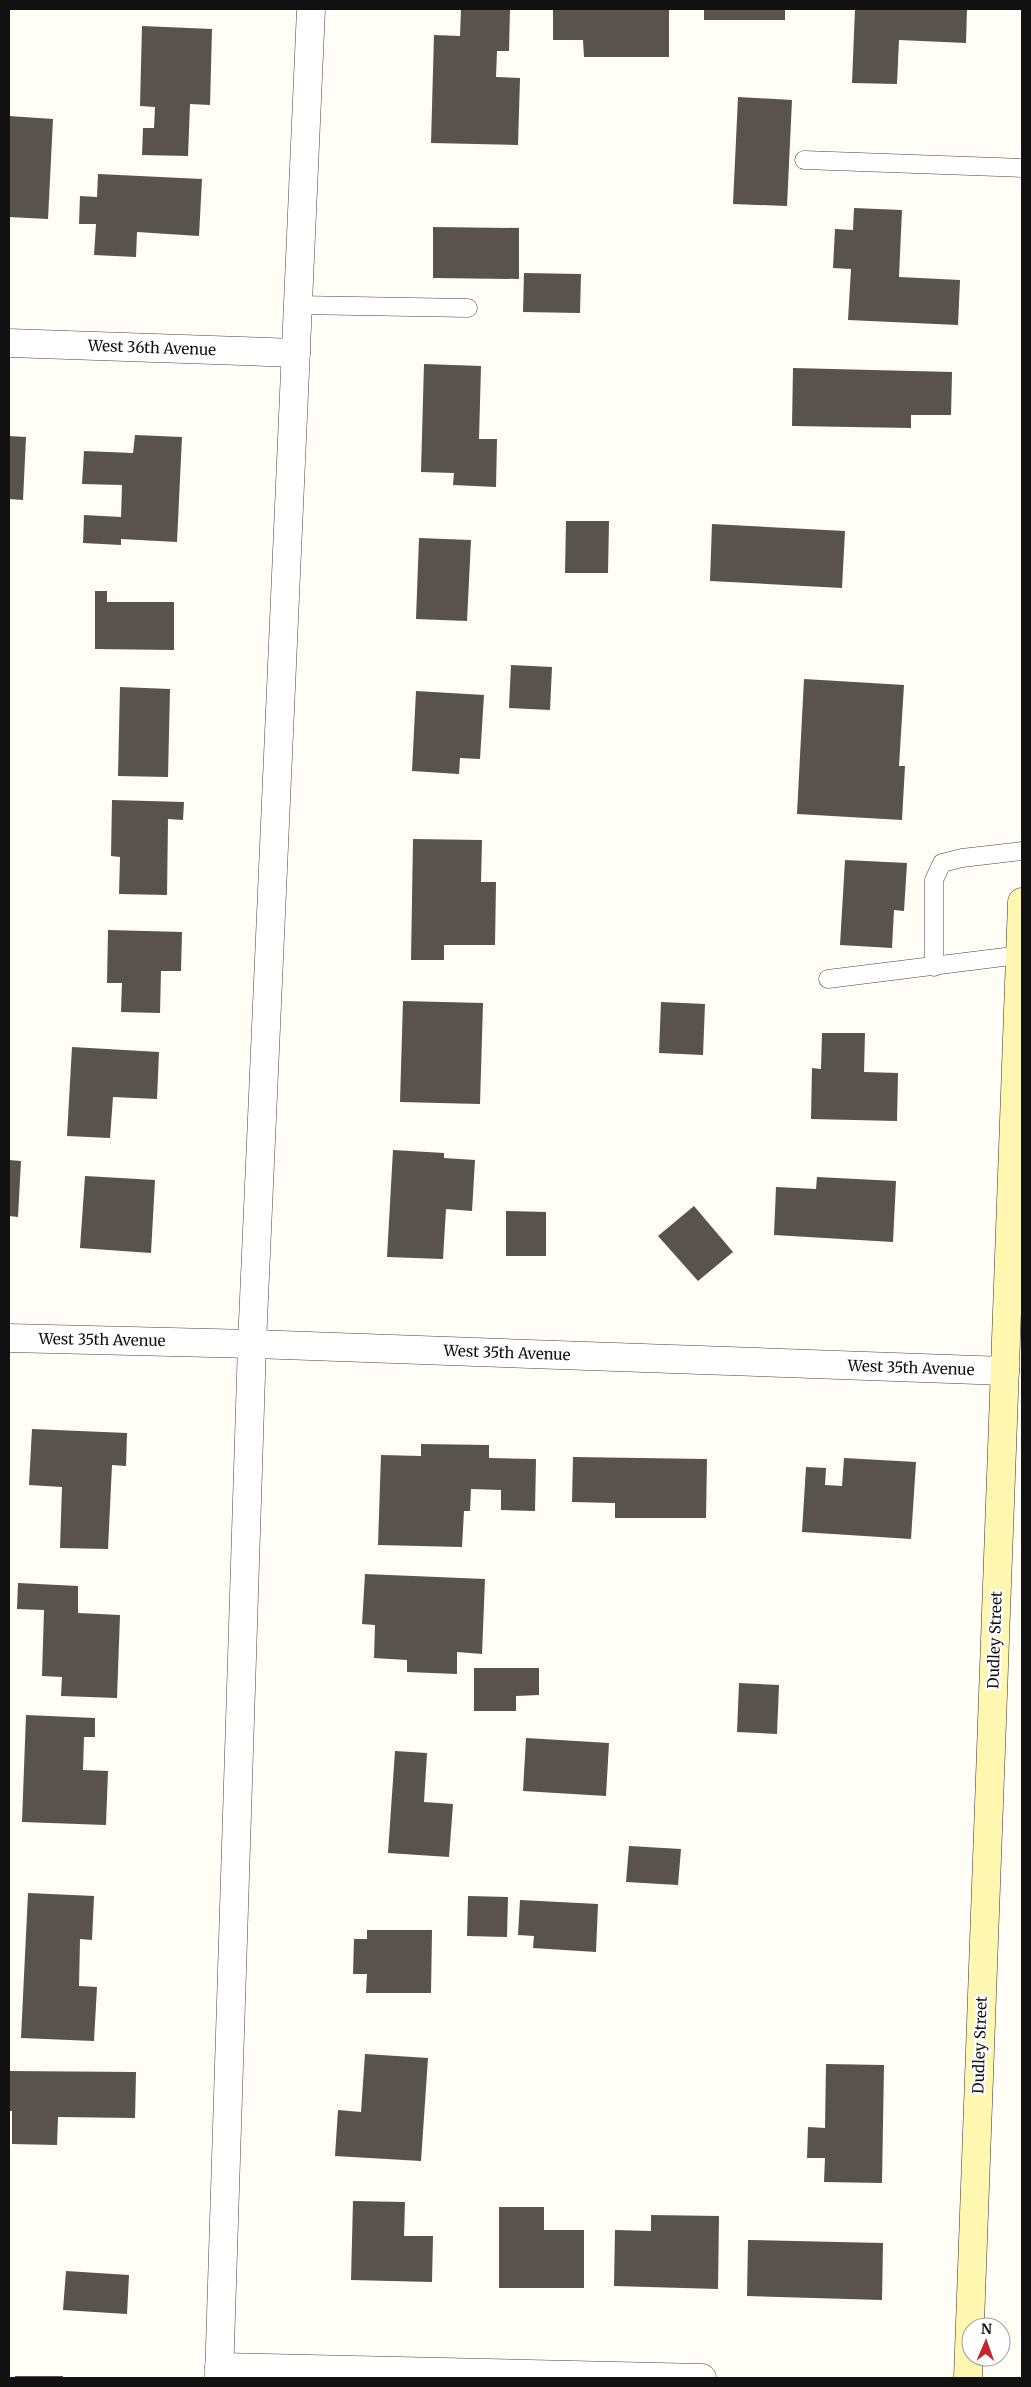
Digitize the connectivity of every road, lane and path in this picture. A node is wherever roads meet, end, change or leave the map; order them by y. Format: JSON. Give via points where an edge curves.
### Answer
{"nodes":[{"id":1,"x":311,"y":9,"type":"edge"},
{"id":2,"x":804,"y":160,"type":"dead end"},
{"id":3,"x":1022,"y":168,"type":"edge"},
{"id":4,"x":297,"y":305,"type":"junction"},
{"id":5,"x":468,"y":308,"type":"dead end"},
{"id":6,"x":9,"y":343,"type":"edge"},
{"id":7,"x":296,"y":353,"type":"junction"},
{"id":8,"x":1022,"y":851,"type":"edge"},
{"id":9,"x":1022,"y":902,"type":"edge"},
{"id":10,"x":1020,"y":955,"type":"junction"},
{"id":11,"x":934,"y":967,"type":"junction"},
{"id":12,"x":828,"y":979,"type":"dead end"},
{"id":13,"x":9,"y":1338,"type":"edge"},
{"id":14,"x":252,"y":1344,"type":"junction"},
{"id":15,"x":1004,"y":1372,"type":"junction"},
{"id":16,"x":219,"y":2373,"type":"edge"},
{"id":17,"x":702,"y":2378,"type":"edge"},
{"id":18,"x":968,"y":2378,"type":"edge"}],
"edges":[{"from":1,"to":4,"type":"street"},
{"from":2,"to":3,"type":"lane"},
{"from":4,"to":5,"type":"lane"},
{"from":4,"to":7,"type":"street"},
{"from":6,"to":7,"type":"street","name":"West 36th Avenue"},
{"from":7,"to":14,"type":"street"},
{"from":8,"to":11,"type":"lane","via":[[942,863],[934,880]]},
{"from":9,"to":10,"type":"street","name":"Dudley Street"},
{"from":10,"to":11,"type":"lane"},
{"from":10,"to":15,"type":"street","name":"Dudley Street"},
{"from":11,"to":12,"type":"lane"},
{"from":13,"to":14,"type":"street","name":"West 35th Avenue"},
{"from":14,"to":15,"type":"street","name":"West 35th Avenue"},
{"from":14,"to":16,"type":"street"},
{"from":15,"to":18,"type":"street","name":"Dudley Street"},
{"from":16,"to":17,"type":"street"}]}
